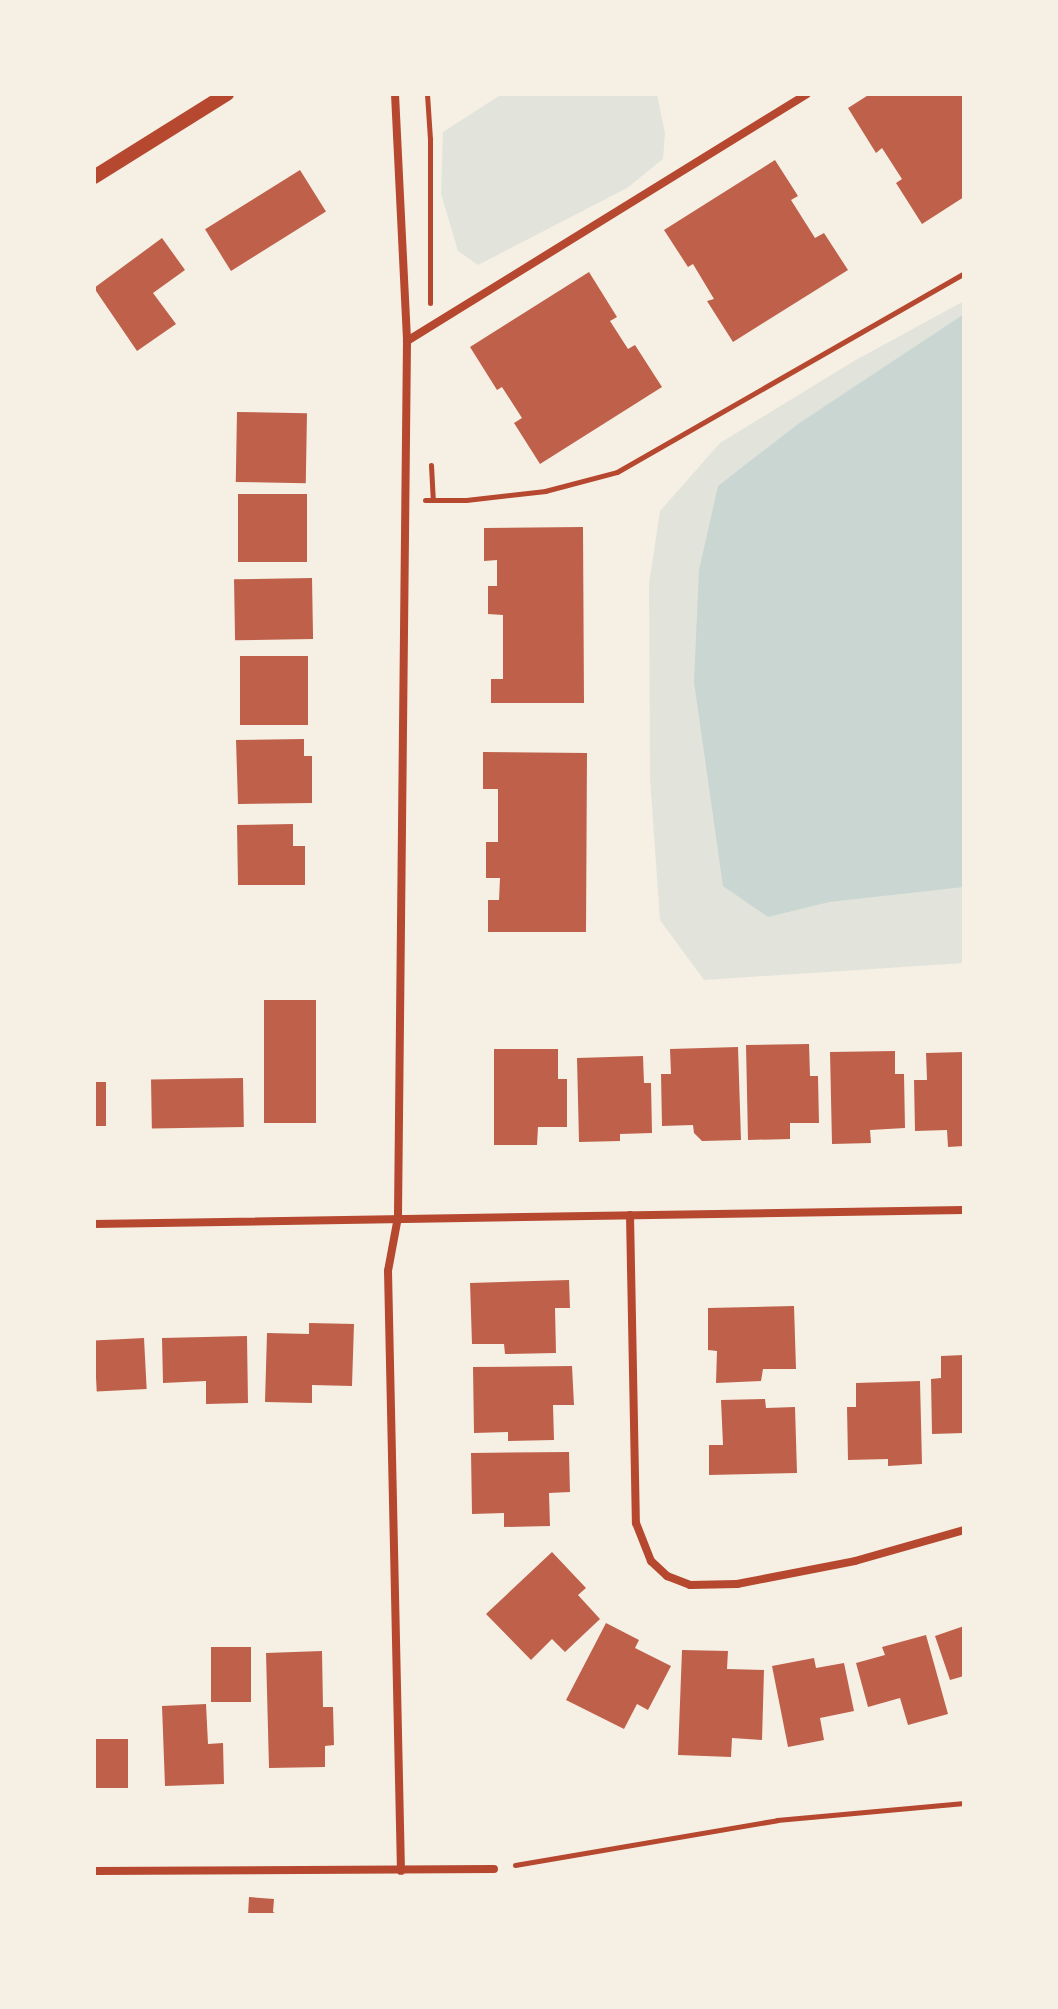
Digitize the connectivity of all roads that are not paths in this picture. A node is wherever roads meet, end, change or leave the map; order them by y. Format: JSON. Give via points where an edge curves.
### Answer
{"nodes":[{"id":1,"x":227,"y":94,"type":"edge"},
{"id":2,"x":395,"y":94,"type":"edge"},
{"id":3,"x":807,"y":94,"type":"edge"},
{"id":4,"x":94,"y":177,"type":"edge"},
{"id":5,"x":407,"y":341,"type":"junction"},
{"id":6,"x":964,"y":1210,"type":"edge"},
{"id":7,"x":630,"y":1215,"type":"junction"},
{"id":8,"x":398,"y":1217,"type":"junction"},
{"id":9,"x":94,"y":1224,"type":"edge"},
{"id":10,"x":964,"y":1530,"type":"edge"},
{"id":11,"x":494,"y":1869,"type":"road end"},
{"id":12,"x":94,"y":1871,"type":"edge"},
{"id":13,"x":401,"y":1871,"type":"junction"}],
"edges":[{"from":1,"to":4,"type":"street"},
{"from":2,"to":5,"type":"street"},
{"from":3,"to":5,"type":"street"},
{"from":5,"to":8,"type":"street"},
{"from":6,"to":7,"type":"street"},
{"from":7,"to":8,"type":"street"},
{"from":7,"to":10,"type":"street","via":[[636,1523],[651,1561],[667,1576],[690,1585],[737,1584],[897,1551]]},
{"from":8,"to":9,"type":"street"},
{"from":8,"to":13,"type":"street","via":[[388,1271]]},
{"from":11,"to":13,"type":"street"},
{"from":12,"to":13,"type":"street"}]}
